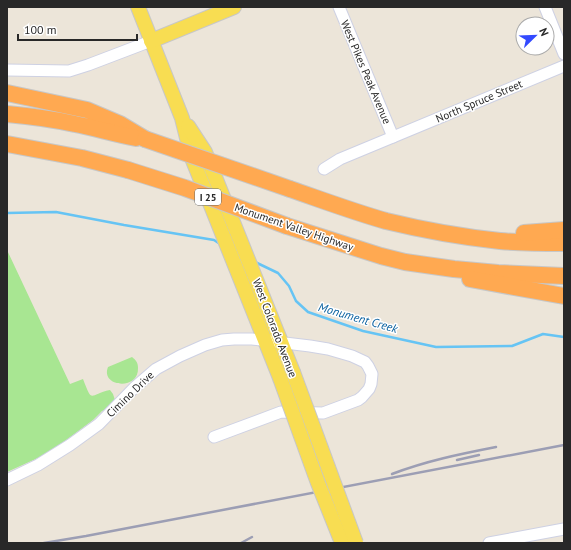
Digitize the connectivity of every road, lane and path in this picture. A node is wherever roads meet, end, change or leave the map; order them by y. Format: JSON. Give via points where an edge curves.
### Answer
{"nodes":[{"id":1,"x":138,"y":7,"type":"edge"},
{"id":2,"x":234,"y":7,"type":"edge"},
{"id":3,"x":339,"y":7,"type":"edge"},
{"id":4,"x":545,"y":7,"type":"edge"},
{"id":5,"x":152,"y":41,"type":"junction"},
{"id":6,"x":564,"y":54,"type":"edge"},
{"id":7,"x":564,"y":66,"type":"edge"},
{"id":8,"x":7,"y":70,"type":"edge"},
{"id":9,"x":7,"y":93,"type":"edge"},
{"id":10,"x":7,"y":114,"type":"edge"},
{"id":11,"x":182,"y":118,"type":"junction"},
{"id":12,"x":393,"y":137,"type":"junction"},
{"id":13,"x":145,"y":139,"type":"junction"},
{"id":14,"x":7,"y":144,"type":"edge"},
{"id":15,"x":7,"y":152,"type":"edge"},
{"id":16,"x":59,"y":153,"type":"junction"},
{"id":17,"x":324,"y":169,"type":"dead end"},
{"id":18,"x":417,"y":228,"type":"junction"},
{"id":19,"x":564,"y":230,"type":"edge"},
{"id":20,"x":564,"y":243,"type":"edge"},
{"id":21,"x":405,"y":262,"type":"junction"},
{"id":22,"x":564,"y":276,"type":"edge"},
{"id":23,"x":564,"y":296,"type":"edge"},
{"id":24,"x":265,"y":340,"type":"junction"},
{"id":25,"x":281,"y":343,"type":"junction"},
{"id":26,"x":214,"y":437,"type":"dead end"},
{"id":27,"x":7,"y":480,"type":"edge"},
{"id":28,"x":564,"y":529,"type":"edge"},
{"id":29,"x":342,"y":543,"type":"edge"},
{"id":30,"x":356,"y":543,"type":"edge"},
{"id":31,"x":489,"y":543,"type":"edge"}],
"edges":[{"from":1,"to":5,"type":"main road","name":"West Colorado Avenue"},
{"from":2,"to":5,"type":"main road"},
{"from":3,"to":12,"type":"street","name":"West Pikes Peak Avenue"},
{"from":4,"to":6,"type":"street"},
{"from":5,"to":8,"type":"street","via":[[69,71]]},
{"from":5,"to":11,"type":"main road","name":"West Colorado Avenue"},
{"from":7,"to":12,"type":"street","name":"North Spruce Street"},
{"from":9,"to":13,"type":"highway","via":[[87,110],[120,124]]},
{"from":10,"to":13,"type":"highway","via":[[75,124]]},
{"from":11,"to":24,"type":"main road","name":"West Colorado Avenue","via":[[192,158]]},
{"from":11,"to":25,"type":"main road","name":"West Colorado Avenue","via":[[205,152]]},
{"from":12,"to":17,"type":"street","name":"North Spruce Street","via":[[340,159]]},
{"from":13,"to":18,"type":"highway","bridge":true,"via":[[357,212]]},
{"from":14,"to":16,"type":"highway","name":"Monument Valley Highway","number":"I 25"},
{"from":15,"to":16,"type":"highway"},
{"from":16,"to":21,"type":"highway","name":"Monument Valley Highway","number":"I 25","bridge":true,"via":[[128,170],[287,226]]},
{"from":18,"to":19,"type":"highway","via":[[510,233]]},
{"from":18,"to":20,"type":"highway","via":[[495,241]]},
{"from":21,"to":22,"type":"highway","name":"Monument Valley Highway","number":"I 25","via":[[498,273]]},
{"from":21,"to":23,"type":"highway","via":[[474,281]]},
{"from":24,"to":25,"type":"street","name":"Cimino Drive"},
{"from":24,"to":27,"type":"street","name":"Cimino Drive","via":[[222,340],[162,365],[149,374],[99,424],[38,465]]},
{"from":24,"to":29,"type":"main road","name":"West Colorado Avenue","bridge":true},
{"from":25,"to":26,"type":"street","name":"Cimino Drive","via":[[322,348],[365,362],[372,374],[369,389],[358,400],[323,413],[281,412]]},
{"from":25,"to":30,"type":"main road","name":"West Colorado Avenue","bridge":true},
{"from":28,"to":31,"type":"street"}]}
